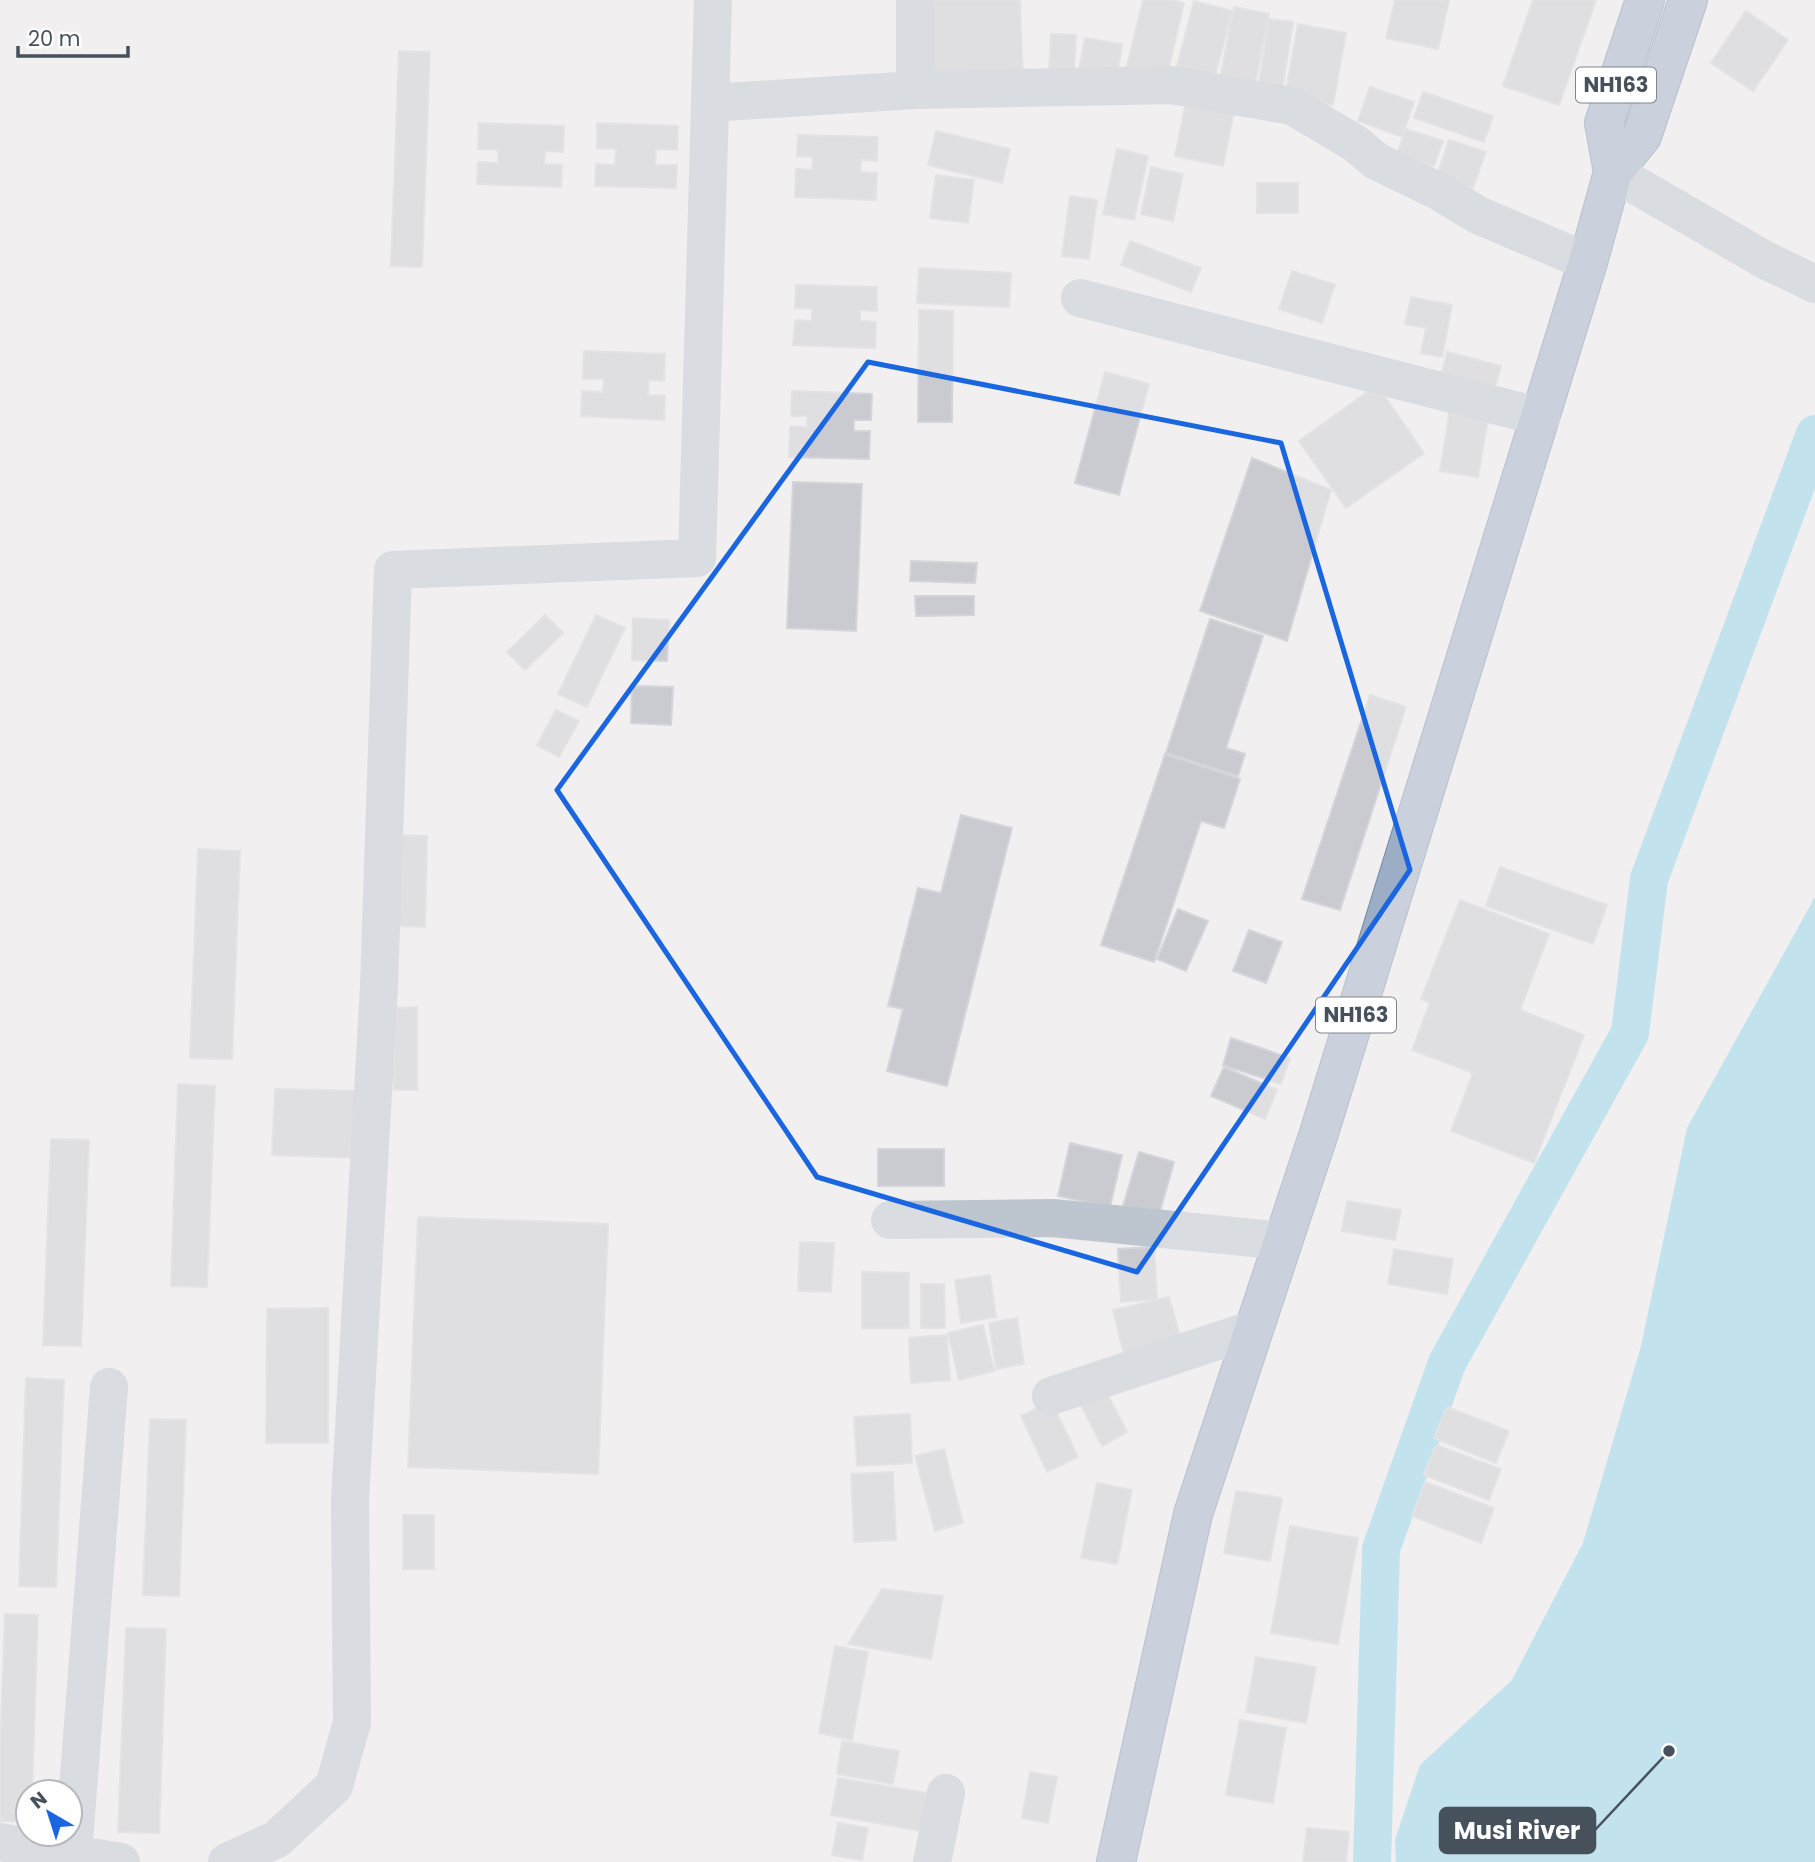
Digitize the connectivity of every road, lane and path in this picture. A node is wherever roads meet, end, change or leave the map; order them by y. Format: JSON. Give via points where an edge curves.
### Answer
{"nodes":[{"id":1,"x":713,"y":0,"type":"edge"},
{"id":2,"x":915,"y":0,"type":"edge"},
{"id":3,"x":1645,"y":0,"type":"edge"},
{"id":4,"x":1688,"y":0,"type":"edge"},
{"id":5,"x":915,"y":90,"type":"junction"},
{"id":6,"x":710,"y":103,"type":"junction"},
{"id":7,"x":1613,"y":172,"type":"junction"},
{"id":8,"x":1588,"y":262,"type":"junction"},
{"id":9,"x":1815,"y":284,"type":"edge"},
{"id":10,"x":1080,"y":298,"type":"dead end"},
{"id":11,"x":1541,"y":417,"type":"junction"},
{"id":12,"x":890,"y":1220,"type":"dead end"},
{"id":13,"x":1283,"y":1241,"type":"junction"},
{"id":14,"x":1254,"y":1329,"type":"junction"},
{"id":15,"x":109,"y":1388,"type":"dead end"},
{"id":16,"x":1051,"y":1396,"type":"dead end"},
{"id":17,"x":946,"y":1793,"type":"dead end"},
{"id":18,"x":0,"y":1842,"type":"edge"},
{"id":19,"x":73,"y":1854,"type":"junction"},
{"id":20,"x":121,"y":1862,"type":"edge"},
{"id":21,"x":227,"y":1862,"type":"edge"},
{"id":22,"x":932,"y":1862,"type":"edge"},
{"id":23,"x":1116,"y":1862,"type":"edge"}],
"edges":[{"from":1,"to":6,"type":"street"},
{"from":2,"to":5,"type":"street"},
{"from":3,"to":7,"type":"highway","number":"NH163","via":[[1604,123]]},
{"from":4,"to":7,"type":"highway","number":"NH163","via":[[1642,136]]},
{"from":5,"to":6,"type":"street"},
{"from":5,"to":8,"type":"street","via":[[1171,85],[1292,106],[1377,160],[1478,215]]},
{"from":6,"to":21,"type":"street","via":[[696,558],[393,570],[379,986],[350,1500],[352,1721],[334,1786],[277,1839]]},
{"from":7,"to":8,"type":"highway","number":"NH163"},
{"from":7,"to":9,"type":"street"},
{"from":8,"to":11,"type":"highway","number":"NH163"},
{"from":10,"to":11,"type":"street"},
{"from":11,"to":13,"type":"highway","number":"NH163"},
{"from":12,"to":13,"type":"street","via":[[1053,1218]]},
{"from":13,"to":14,"type":"highway","number":"NH163"},
{"from":14,"to":16,"type":"street"},
{"from":14,"to":23,"type":"highway","number":"NH163","via":[[1193,1514]]},
{"from":15,"to":19,"type":"street"},
{"from":17,"to":22,"type":"street"},
{"from":18,"to":19,"type":"street"},
{"from":19,"to":20,"type":"street"}]}
